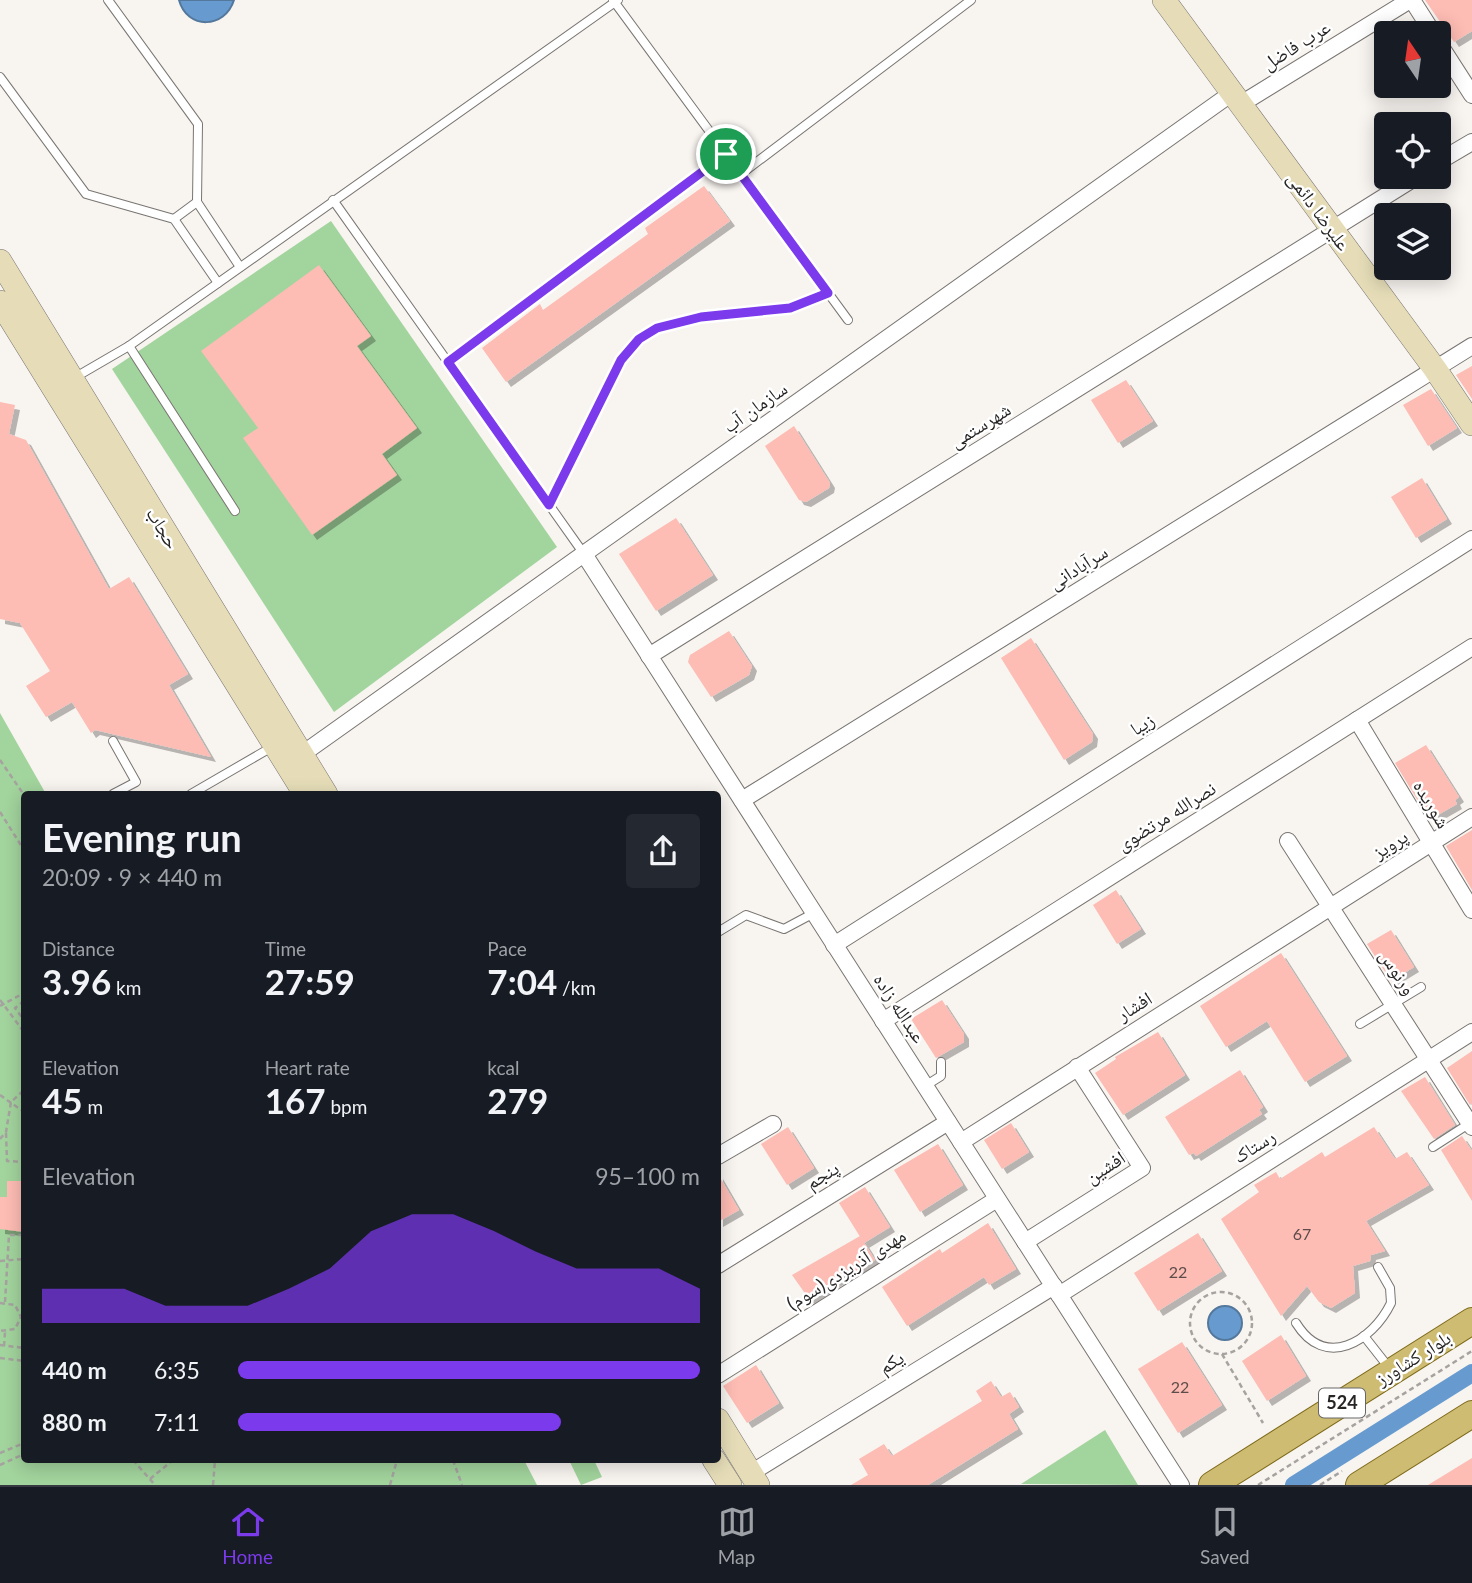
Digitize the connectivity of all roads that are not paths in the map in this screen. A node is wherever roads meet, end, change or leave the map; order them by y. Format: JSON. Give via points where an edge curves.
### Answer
{"nodes":[{"id":1,"x":108,"y":0,"type":"edge"},
{"id":2,"x":971,"y":0,"type":"edge"},
{"id":3,"x":1164,"y":0,"type":"edge"},
{"id":4,"x":1411,"y":0,"type":"edge"},
{"id":5,"x":615,"y":1,"type":"edge"},
{"id":6,"x":1425,"y":21,"type":"edge"},
{"id":7,"x":1451,"y":62,"type":"edge"},
{"id":8,"x":0,"y":77,"type":"edge"},
{"id":9,"x":1472,"y":95,"type":"edge"},
{"id":10,"x":1237,"y":98,"type":"junction"},
{"id":11,"x":1472,"y":142,"type":"edge"},
{"id":12,"x":726,"y":154,"type":"junction"},
{"id":13,"x":1451,"y":154,"type":"edge"},
{"id":14,"x":741,"y":174,"type":"junction"},
{"id":15,"x":1397,"y":189,"type":"edge"},
{"id":16,"x":333,"y":200,"type":"junction"},
{"id":17,"x":197,"y":202,"type":"junction"},
{"id":18,"x":174,"y":219,"type":"junction"},
{"id":19,"x":1332,"y":229,"type":"junction"},
{"id":20,"x":0,"y":261,"type":"edge"},
{"id":21,"x":240,"y":267,"type":"junction"},
{"id":22,"x":218,"y":283,"type":"junction"},
{"id":23,"x":828,"y":293,"type":"junction"},
{"id":24,"x":0,"y":302,"type":"edge"},
{"id":25,"x":848,"y":320,"type":"dead end"},
{"id":26,"x":129,"y":346,"type":"junction"},
{"id":27,"x":1472,"y":346,"type":"edge"},
{"id":28,"x":448,"y":362,"type":"junction"},
{"id":29,"x":1436,"y":369,"type":"junction"},
{"id":30,"x":63,"y":384,"type":"junction"},
{"id":31,"x":1472,"y":424,"type":"edge"},
{"id":32,"x":549,"y":505,"type":"junction"},
{"id":33,"x":235,"y":511,"type":"dead end"},
{"id":34,"x":1472,"y":539,"type":"edge"},
{"id":35,"x":584,"y":554,"type":"junction"},
{"id":36,"x":1469,"y":654,"type":"edge"},
{"id":37,"x":649,"y":656,"type":"junction"},
{"id":38,"x":1357,"y":720,"type":"junction"},
{"id":39,"x":113,"y":741,"type":"dead end"},
{"id":40,"x":288,"y":755,"type":"junction"},
{"id":41,"x":119,"y":791,"type":"edge"},
{"id":42,"x":198,"y":791,"type":"edge"},
{"id":43,"x":304,"y":791,"type":"edge"},
{"id":44,"x":323,"y":791,"type":"edge"},
{"id":45,"x":742,"y":800,"type":"junction"},
{"id":46,"x":1472,"y":817,"type":"edge"},
{"id":47,"x":1288,"y":841,"type":"dead end"},
{"id":48,"x":1431,"y":842,"type":"junction"},
{"id":49,"x":1331,"y":906,"type":"junction"},
{"id":50,"x":1472,"y":910,"type":"edge"},
{"id":51,"x":814,"y":913,"type":"junction"},
{"id":52,"x":721,"y":930,"type":"edge"},
{"id":53,"x":834,"y":945,"type":"junction"},
{"id":54,"x":1421,"y":987,"type":"dead end"},
{"id":55,"x":1393,"y":1004,"type":"junction"},
{"id":56,"x":883,"y":1021,"type":"junction"},
{"id":57,"x":1360,"y":1024,"type":"dead end"},
{"id":58,"x":1472,"y":1032,"type":"edge"},
{"id":59,"x":1429,"y":1060,"type":"junction"},
{"id":60,"x":941,"y":1062,"type":"dead end"},
{"id":61,"x":1077,"y":1068,"type":"junction"},
{"id":62,"x":925,"y":1086,"type":"junction"},
{"id":63,"x":948,"y":1122,"type":"junction"},
{"id":64,"x":773,"y":1124,"type":"dead end"},
{"id":65,"x":1471,"y":1124,"type":"edge"},
{"id":66,"x":961,"y":1142,"type":"junction"},
{"id":67,"x":1433,"y":1147,"type":"dead end"},
{"id":68,"x":721,"y":1154,"type":"edge"},
{"id":69,"x":998,"y":1199,"type":"junction"},
{"id":70,"x":1025,"y":1242,"type":"junction"},
{"id":71,"x":721,"y":1263,"type":"edge"},
{"id":72,"x":1378,"y":1267,"type":"dead end"},
{"id":73,"x":1056,"y":1291,"type":"junction"},
{"id":74,"x":1472,"y":1321,"type":"edge"},
{"id":75,"x":1296,"y":1323,"type":"dead end"},
{"id":76,"x":1364,"y":1336,"type":"junction"},
{"id":77,"x":1392,"y":1372,"type":"junction"},
{"id":78,"x":721,"y":1373,"type":"edge"},
{"id":79,"x":1472,"y":1413,"type":"edge"},
{"id":80,"x":721,"y":1427,"type":"edge"},
{"id":81,"x":718,"y":1463,"type":"edge"},
{"id":82,"x":743,"y":1482,"type":"edge"},
{"id":83,"x":1181,"y":1485,"type":"edge"},
{"id":84,"x":1212,"y":1485,"type":"edge"},
{"id":85,"x":1359,"y":1485,"type":"edge"}],
"edges":[{"from":1,"to":17,"type":"lane","via":[[198,124]]},
{"from":2,"to":14,"type":"lane"},
{"from":3,"to":10,"type":"main road","name":"علیرضا دائمی"},
{"from":4,"to":6,"type":"street"},
{"from":4,"to":10,"type":"street","name":"عرب فاضل"},
{"from":5,"to":12,"type":"lane"},
{"from":5,"to":16,"type":"lane"},
{"from":7,"to":9,"type":"street"},
{"from":8,"to":18,"type":"lane","via":[[86,194]]},
{"from":10,"to":19,"type":"main road","name":"علیرضا دائمی"},
{"from":10,"to":35,"type":"street","name":"سازمان آب"},
{"from":11,"to":13,"type":"street"},
{"from":12,"to":14,"type":"lane"},
{"from":12,"to":28,"type":"lane"},
{"from":14,"to":23,"type":"lane"},
{"from":15,"to":19,"type":"street","name":"شهرستمی"},
{"from":16,"to":21,"type":"lane"},
{"from":16,"to":28,"type":"lane"},
{"from":17,"to":18,"type":"lane"},
{"from":17,"to":21,"type":"lane"},
{"from":18,"to":22,"type":"lane"},
{"from":19,"to":29,"type":"main road","name":"علیرضا دائمی"},
{"from":19,"to":37,"type":"street","name":"شهرستمی"},
{"from":20,"to":30,"type":"main road","name":"حجاب"},
{"from":21,"to":22,"type":"lane"},
{"from":22,"to":26,"type":"lane"},
{"from":23,"to":25,"type":"lane"},
{"from":23,"to":32,"type":"lane","via":[[790,308],[701,317],[657,328],[639,339],[621,360]]},
{"from":24,"to":30,"type":"main road","name":"حجاب"},
{"from":26,"to":30,"type":"lane"},
{"from":26,"to":33,"type":"lane"},
{"from":27,"to":29,"type":"street","name":"سرآبادانی"},
{"from":28,"to":32,"type":"lane"},
{"from":29,"to":31,"type":"main road","name":"علیرضا دائمی"},
{"from":29,"to":45,"type":"street","name":"سرآبادانی"},
{"from":30,"to":40,"type":"main road","name":"حجاب"},
{"from":32,"to":35,"type":"lane"},
{"from":34,"to":53,"type":"street","name":"زیبا"},
{"from":35,"to":37,"type":"street","name":"عبدالله زاده"},
{"from":35,"to":40,"type":"street","name":"سازمان آب"},
{"from":36,"to":38,"type":"street","name":"نصرالله مرتضوی"},
{"from":37,"to":45,"type":"street","name":"عبدالله زاده"},
{"from":38,"to":48,"type":"street","name":"شوریده"},
{"from":38,"to":56,"type":"street","name":"نصرالله مرتضوی"},
{"from":39,"to":41,"type":"lane","via":[[136,782]]},
{"from":40,"to":42,"type":"lane"},
{"from":40,"to":43,"type":"main road","name":"حجاب"},
{"from":40,"to":44,"type":"main road","name":"حجاب"},
{"from":45,"to":51,"type":"street","name":"عبدالله زاده"},
{"from":46,"to":48,"type":"street","name":"پرویز"},
{"from":47,"to":49,"type":"street","name":"ورنوس"},
{"from":48,"to":49,"type":"street","name":"پرویز"},
{"from":48,"to":50,"type":"street","name":"شوریده"},
{"from":49,"to":55,"type":"street","name":"ورنوس"},
{"from":49,"to":61,"type":"street","name":"افشار"},
{"from":51,"to":52,"type":"lane","via":[[784,929],[746,915]]},
{"from":51,"to":53,"type":"street","name":"عبدالله زاده"},
{"from":53,"to":56,"type":"street","name":"عبدالله زاده"},
{"from":54,"to":55,"type":"lane"},
{"from":55,"to":57,"type":"lane"},
{"from":55,"to":59,"type":"street","name":"ورنوس"},
{"from":56,"to":62,"type":"street","name":"عبدالله زاده"},
{"from":58,"to":59,"type":"street","name":"رستاک"},
{"from":59,"to":65,"type":"street","name":"ورنوس"},
{"from":59,"to":73,"type":"street","name":"رستاک"},
{"from":60,"to":62,"type":"lane","via":[[941,1076]]},
{"from":61,"to":66,"type":"street","name":"افشار"},
{"from":61,"to":70,"type":"street","name":"افشین","via":[[1142,1168]]},
{"from":62,"to":63,"type":"street","name":"عبدالله زاده"},
{"from":63,"to":66,"type":"street","name":"عبدالله زاده"},
{"from":63,"to":71,"type":"street","name":"پنجم"},
{"from":64,"to":68,"type":"street"},
{"from":65,"to":67,"type":"lane"},
{"from":66,"to":69,"type":"street","name":"عبدالله زاده"},
{"from":69,"to":70,"type":"street","name":"عبدالله زاده"},
{"from":69,"to":78,"type":"street","name":"مهدی آذریزدی(سوم)"},
{"from":70,"to":73,"type":"street","name":"عبدالله زاده"},
{"from":72,"to":76,"type":"lane","via":[[1390,1288],[1391,1303]]},
{"from":73,"to":82,"type":"street","name":"یکم"},
{"from":73,"to":83,"type":"street","name":"عبدالله زاده"},
{"from":74,"to":77,"type":"main road","name":"بلوار کشاورز","number":"524"},
{"from":75,"to":76,"type":"lane","via":[[1305,1337],[1327,1349]]},
{"from":76,"to":77,"type":"lane"},
{"from":77,"to":84,"type":"main road","name":"بلوار کشاورز","number":"524"},
{"from":79,"to":85,"type":"main road"},
{"from":80,"to":82,"type":"main road"},
{"from":81,"to":82,"type":"main road"}]}
